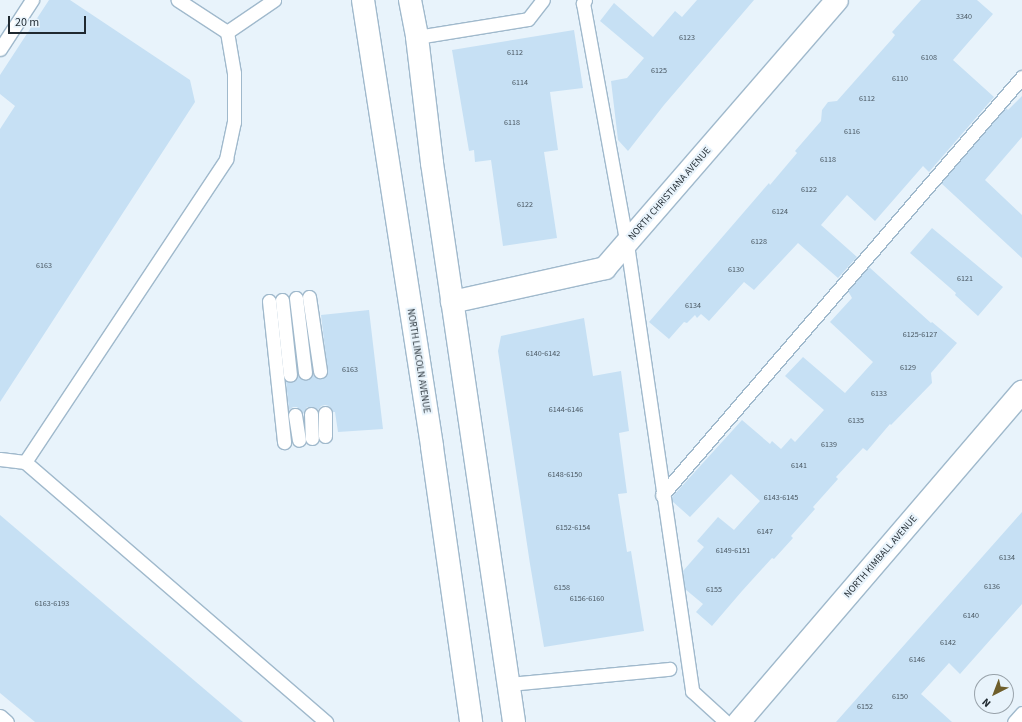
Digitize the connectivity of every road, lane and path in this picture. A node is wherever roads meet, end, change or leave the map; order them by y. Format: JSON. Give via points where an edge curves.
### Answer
{"nodes":[{"id":1,"x":32,"y":0,"type":"edge"},
{"id":2,"x":178,"y":0,"type":"edge"},
{"id":3,"x":274,"y":0,"type":"edge"},
{"id":4,"x":363,"y":0,"type":"edge"},
{"id":5,"x":410,"y":0,"type":"edge"},
{"id":6,"x":543,"y":0,"type":"edge"},
{"id":7,"x":585,"y":0,"type":"edge"},
{"id":8,"x":837,"y":0,"type":"edge"},
{"id":9,"x":227,"y":32,"type":"junction"},
{"id":10,"x":417,"y":37,"type":"junction"},
{"id":11,"x":0,"y":49,"type":"edge"},
{"id":12,"x":1022,"y":77,"type":"edge"},
{"id":13,"x":627,"y":244,"type":"junction"},
{"id":14,"x":309,"y":297,"type":"dead end"},
{"id":15,"x":296,"y":298,"type":"dead end"},
{"id":16,"x":452,"y":302,"type":"junction"},
{"id":17,"x":320,"y":371,"type":"dead end"},
{"id":18,"x":305,"y":372,"type":"dead end"},
{"id":19,"x":290,"y":375,"type":"dead end"},
{"id":20,"x":1022,"y":392,"type":"edge"},
{"id":21,"x":325,"y":413,"type":"dead end"},
{"id":22,"x":311,"y":414,"type":"dead end"},
{"id":23,"x":294,"y":415,"type":"dead end"},
{"id":24,"x":312,"y":438,"type":"junction"},
{"id":25,"x":284,"y":442,"type":"dead end"},
{"id":26,"x":0,"y":459,"type":"edge"},
{"id":27,"x":25,"y":462,"type":"junction"},
{"id":28,"x":662,"y":495,"type":"junction"},
{"id":29,"x":669,"y":669,"type":"dead end"},
{"id":30,"x":509,"y":684,"type":"junction"},
{"id":31,"x":1022,"y":713,"type":"edge"},
{"id":32,"x":0,"y":716,"type":"edge"},
{"id":33,"x":7,"y":722,"type":"edge"},
{"id":34,"x":326,"y":722,"type":"edge"},
{"id":35,"x":471,"y":722,"type":"edge"},
{"id":36,"x":514,"y":722,"type":"edge"},
{"id":37,"x":726,"y":722,"type":"edge"},
{"id":38,"x":739,"y":722,"type":"edge"},
{"id":39,"x":1014,"y":722,"type":"edge"}],
"edges":[{"from":1,"to":11,"type":"lane"},
{"from":2,"to":9,"type":"lane"},
{"from":3,"to":9,"type":"lane"},
{"from":4,"to":35,"type":"main road","name":"NORTH LINCOLN AVENUE"},
{"from":5,"to":10,"type":"main road"},
{"from":6,"to":10,"type":"lane","via":[[528,19]]},
{"from":7,"to":13,"type":"lane","via":[[583,3]]},
{"from":8,"to":13,"type":"main road","name":"NORTH CHRISTIANA AVENUE"},
{"from":9,"to":27,"type":"lane","via":[[234,73],[234,122],[226,159]]},
{"from":10,"to":16,"type":"main road"},
{"from":12,"to":28,"type":"lane"},
{"from":13,"to":16,"type":"main road","name":"NORTH CHRISTIANA AVENUE","via":[[605,268]]},
{"from":13,"to":28,"type":"lane"},
{"from":14,"to":17,"type":"lane"},
{"from":15,"to":18,"type":"lane"},
{"from":16,"to":30,"type":"main road"},
{"from":19,"to":25,"type":"lane","via":[[276,301]]},
{"from":20,"to":38,"type":"main road","name":"NORTH KIMBALL AVENUE"},
{"from":21,"to":24,"type":"lane"},
{"from":22,"to":24,"type":"lane"},
{"from":23,"to":24,"type":"lane"},
{"from":26,"to":27,"type":"lane"},
{"from":27,"to":34,"type":"lane"},
{"from":28,"to":37,"type":"lane","via":[[692,691]]},
{"from":29,"to":30,"type":"lane"},
{"from":30,"to":36,"type":"main road"},
{"from":31,"to":39,"type":"lane"},
{"from":32,"to":33,"type":"lane"}]}
